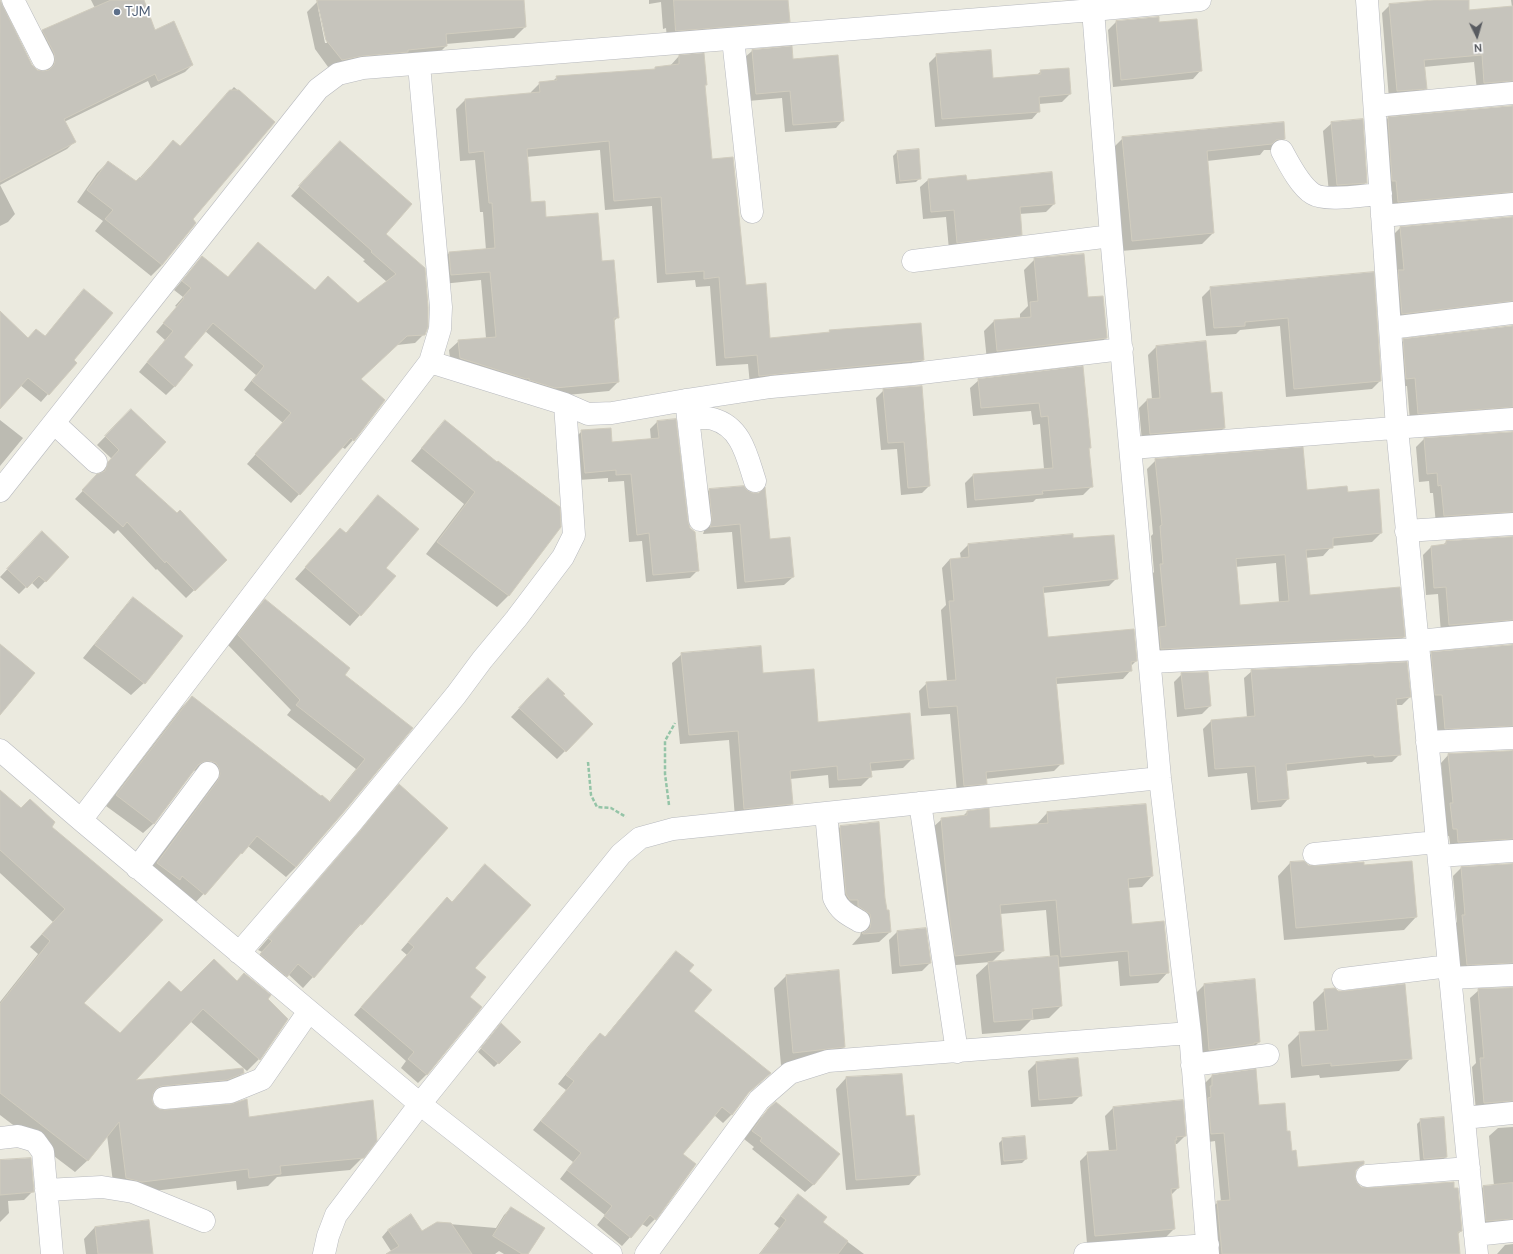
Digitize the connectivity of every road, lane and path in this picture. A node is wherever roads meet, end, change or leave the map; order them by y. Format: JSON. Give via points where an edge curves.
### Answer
{"nodes":[{"id":1,"x":13,"y":0,"type":"edge"},
{"id":2,"x":1200,"y":0,"type":"edge"},
{"id":3,"x":1367,"y":0,"type":"edge"},
{"id":4,"x":1093,"y":10,"type":"junction"},
{"id":5,"x":733,"y":39,"type":"junction"},
{"id":6,"x":43,"y":59,"type":"dead end"},
{"id":7,"x":419,"y":65,"type":"junction"},
{"id":8,"x":1513,"y":93,"type":"edge"},
{"id":9,"x":1375,"y":106,"type":"junction"},
{"id":10,"x":1282,"y":151,"type":"dead end"},
{"id":11,"x":1381,"y":194,"type":"junction"},
{"id":12,"x":1513,"y":204,"type":"edge"},
{"id":13,"x":752,"y":212,"type":"dead end"},
{"id":14,"x":1382,"y":216,"type":"junction"},
{"id":15,"x":1111,"y":236,"type":"junction"},
{"id":16,"x":913,"y":261,"type":"dead end"},
{"id":17,"x":1513,"y":313,"type":"edge"},
{"id":18,"x":1390,"y":328,"type":"junction"},
{"id":19,"x":1122,"y":349,"type":"junction"},
{"id":20,"x":430,"y":362,"type":"junction"},
{"id":21,"x":565,"y":404,"type":"junction"},
{"id":22,"x":687,"y":409,"type":"junction"},
{"id":23,"x":1513,"y":419,"type":"edge"},
{"id":24,"x":54,"y":423,"type":"junction"},
{"id":25,"x":1398,"y":428,"type":"junction"},
{"id":26,"x":1131,"y":448,"type":"junction"},
{"id":27,"x":96,"y":462,"type":"dead end"},
{"id":28,"x":755,"y":481,"type":"dead end"},
{"id":29,"x":0,"y":491,"type":"edge"},
{"id":30,"x":700,"y":520,"type":"dead end"},
{"id":31,"x":1513,"y":524,"type":"edge"},
{"id":32,"x":1406,"y":531,"type":"junction"},
{"id":33,"x":1513,"y":632,"type":"edge"},
{"id":34,"x":1418,"y":645,"type":"junction"},
{"id":35,"x":1150,"y":662,"type":"junction"},
{"id":36,"x":675,"y":723,"type":"dead end"},
{"id":37,"x":1513,"y":738,"type":"edge"},
{"id":38,"x":1427,"y":742,"type":"junction"},
{"id":39,"x":0,"y":750,"type":"edge"},
{"id":40,"x":588,"y":762,"type":"dead end"},
{"id":41,"x":208,"y":773,"type":"dead end"},
{"id":42,"x":1160,"y":778,"type":"junction"},
{"id":43,"x":920,"y":803,"type":"junction"},
{"id":44,"x":826,"y":813,"type":"junction"},
{"id":45,"x":81,"y":820,"type":"junction"},
{"id":46,"x":673,"y":829,"type":"junction"},
{"id":47,"x":640,"y":838,"type":"junction"},
{"id":48,"x":1438,"y":849,"type":"junction"},
{"id":49,"x":1513,"y":851,"type":"edge"},
{"id":50,"x":1314,"y":854,"type":"dead end"},
{"id":51,"x":137,"y":868,"type":"junction"},
{"id":52,"x":860,"y":921,"type":"dead end"},
{"id":53,"x":239,"y":953,"type":"junction"},
{"id":54,"x":1450,"y":972,"type":"junction"},
{"id":55,"x":1513,"y":975,"type":"edge"},
{"id":56,"x":1343,"y":979,"type":"dead end"},
{"id":57,"x":309,"y":1011,"type":"junction"},
{"id":58,"x":1190,"y":1033,"type":"junction"},
{"id":59,"x":957,"y":1052,"type":"junction"},
{"id":60,"x":1268,"y":1054,"type":"dead end"},
{"id":61,"x":1192,"y":1065,"type":"junction"},
{"id":62,"x":164,"y":1098,"type":"dead end"},
{"id":63,"x":420,"y":1104,"type":"junction"},
{"id":64,"x":1513,"y":1113,"type":"edge"},
{"id":65,"x":1464,"y":1118,"type":"junction"},
{"id":66,"x":0,"y":1138,"type":"edge"},
{"id":67,"x":1469,"y":1168,"type":"junction"},
{"id":68,"x":1367,"y":1176,"type":"dead end"},
{"id":69,"x":46,"y":1190,"type":"junction"},
{"id":70,"x":204,"y":1221,"type":"dead end"},
{"id":71,"x":1513,"y":1231,"type":"edge"},
{"id":72,"x":1476,"y":1245,"type":"edge"},
{"id":73,"x":1208,"y":1249,"type":"edge"},
{"id":74,"x":52,"y":1254,"type":"edge"},
{"id":75,"x":324,"y":1254,"type":"edge"},
{"id":76,"x":611,"y":1254,"type":"edge"},
{"id":77,"x":646,"y":1254,"type":"edge"},
{"id":78,"x":1085,"y":1254,"type":"edge"}],
"edges":[{"from":1,"to":6,"type":"street"},
{"from":2,"to":4,"type":"street"},
{"from":3,"to":9,"type":"street"},
{"from":4,"to":5,"type":"street"},
{"from":4,"to":15,"type":"street"},
{"from":5,"to":7,"type":"street"},
{"from":5,"to":13,"type":"street"},
{"from":7,"to":20,"type":"street","via":[[441,306],[440,329]]},
{"from":7,"to":24,"type":"street","via":[[338,74],[318,88]]},
{"from":8,"to":9,"type":"street"},
{"from":9,"to":11,"type":"street"},
{"from":10,"to":11,"type":"street","via":[[1298,179],[1313,194],[1332,198]]},
{"from":11,"to":14,"type":"street"},
{"from":12,"to":14,"type":"street"},
{"from":14,"to":18,"type":"street"},
{"from":15,"to":16,"type":"street"},
{"from":15,"to":19,"type":"street"},
{"from":17,"to":18,"type":"street"},
{"from":18,"to":25,"type":"street"},
{"from":19,"to":22,"type":"street","via":[[913,374],[771,387]]},
{"from":19,"to":26,"type":"street"},
{"from":20,"to":21,"type":"street"},
{"from":20,"to":45,"type":"street"},
{"from":21,"to":22,"type":"street","via":[[588,414]]},
{"from":21,"to":53,"type":"street","via":[[574,535],[563,556],[456,695],[352,822]]},
{"from":22,"to":28,"type":"street","via":[[728,427],[742,441]]},
{"from":22,"to":30,"type":"street"},
{"from":23,"to":25,"type":"street"},
{"from":24,"to":27,"type":"street"},
{"from":24,"to":29,"type":"street"},
{"from":25,"to":26,"type":"street"},
{"from":25,"to":32,"type":"street"},
{"from":26,"to":35,"type":"street"},
{"from":31,"to":32,"type":"street"},
{"from":32,"to":34,"type":"street"},
{"from":33,"to":34,"type":"street"},
{"from":34,"to":35,"type":"street"},
{"from":34,"to":38,"type":"street"},
{"from":35,"to":42,"type":"street"},
{"from":36,"to":46,"type":"path","via":[[665,741],[665,768]]},
{"from":37,"to":38,"type":"street"},
{"from":38,"to":48,"type":"street"},
{"from":39,"to":45,"type":"street"},
{"from":40,"to":47,"type":"path","via":[[591,795],[597,807],[611,808],[629,818]]},
{"from":41,"to":51,"type":"street"},
{"from":42,"to":43,"type":"street"},
{"from":42,"to":58,"type":"street"},
{"from":43,"to":44,"type":"street"},
{"from":43,"to":59,"type":"street"},
{"from":44,"to":46,"type":"street"},
{"from":44,"to":52,"type":"street","via":[[834,898],[838,907]]},
{"from":45,"to":51,"type":"street"},
{"from":46,"to":47,"type":"street"},
{"from":47,"to":63,"type":"street","via":[[621,854]]},
{"from":48,"to":49,"type":"street"},
{"from":48,"to":50,"type":"street"},
{"from":48,"to":54,"type":"street"},
{"from":51,"to":53,"type":"street"},
{"from":53,"to":57,"type":"street"},
{"from":54,"to":55,"type":"street"},
{"from":54,"to":56,"type":"street"},
{"from":54,"to":65,"type":"street"},
{"from":57,"to":62,"type":"street","via":[[262,1079],[230,1092]]},
{"from":57,"to":63,"type":"street"},
{"from":58,"to":59,"type":"street"},
{"from":58,"to":61,"type":"street"},
{"from":59,"to":77,"type":"street","via":[[888,1065],[828,1061],[790,1073],[759,1100]]},
{"from":60,"to":61,"type":"street"},
{"from":61,"to":73,"type":"street"},
{"from":63,"to":75,"type":"street","via":[[336,1215]]},
{"from":63,"to":76,"type":"street"},
{"from":64,"to":65,"type":"street"},
{"from":65,"to":67,"type":"street"},
{"from":66,"to":69,"type":"street","via":[[18,1136],[36,1141],[43,1152]]},
{"from":67,"to":68,"type":"street"},
{"from":67,"to":72,"type":"street"},
{"from":69,"to":70,"type":"street","via":[[102,1187],[133,1192]]},
{"from":69,"to":74,"type":"street"},
{"from":71,"to":72,"type":"street"},
{"from":73,"to":78,"type":"street"}]}
